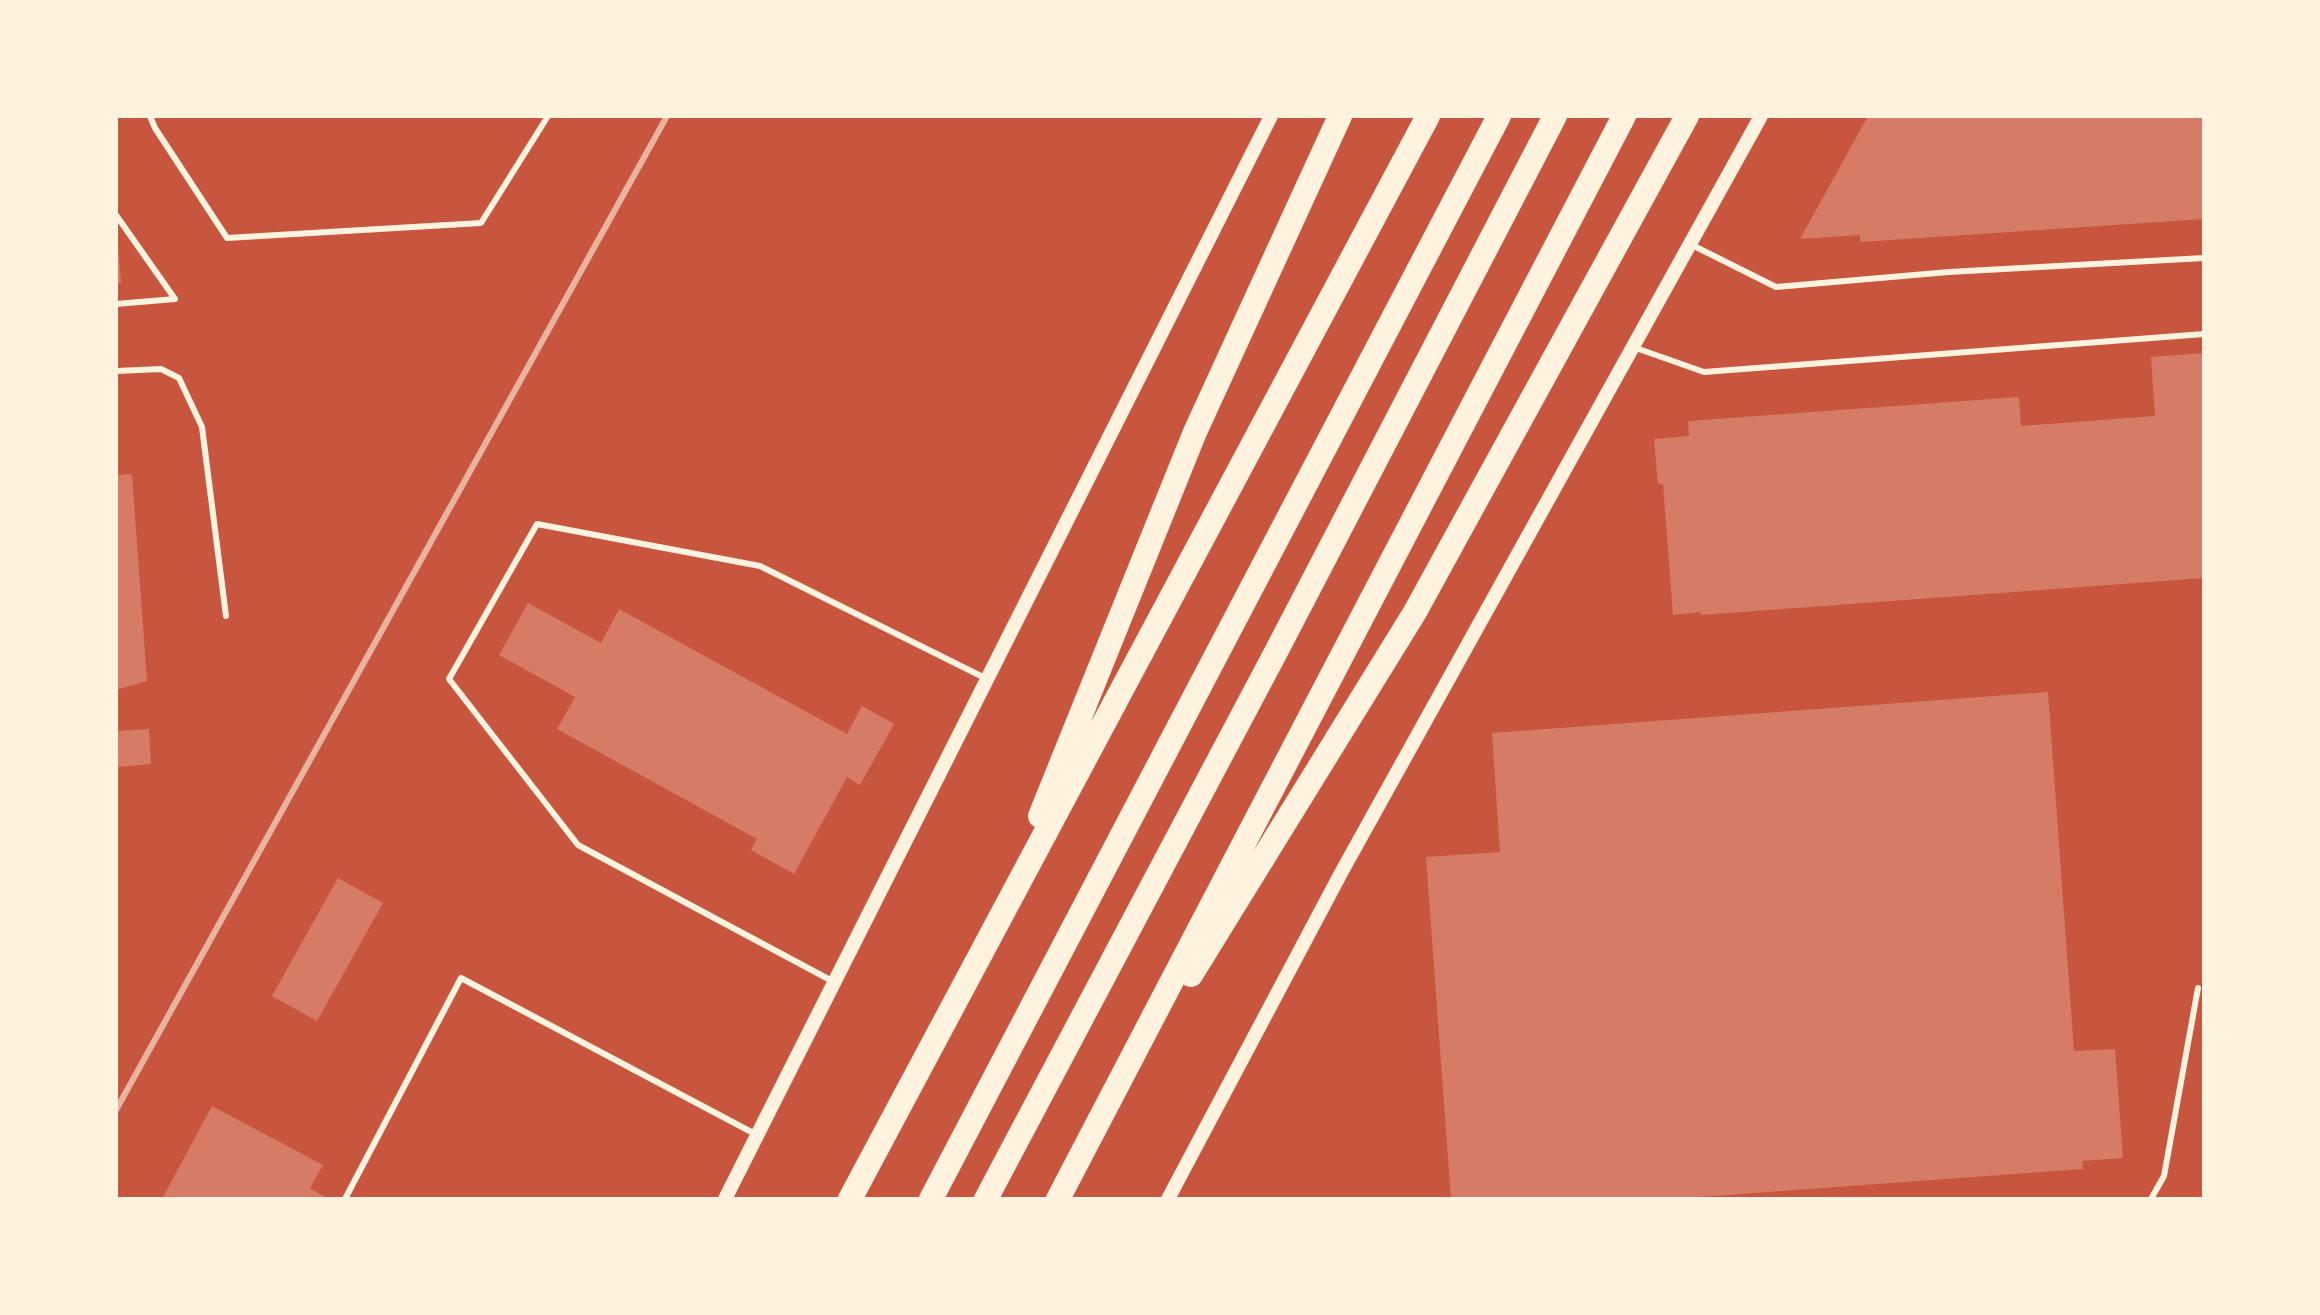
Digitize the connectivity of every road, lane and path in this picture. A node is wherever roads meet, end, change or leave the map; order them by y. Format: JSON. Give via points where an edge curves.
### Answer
{"nodes":[{"id":1,"x":150,"y":116,"type":"edge"},
{"id":2,"x":548,"y":116,"type":"edge"},
{"id":3,"x":1271,"y":116,"type":"edge"},
{"id":4,"x":1340,"y":116,"type":"edge"},
{"id":5,"x":1428,"y":116,"type":"edge"},
{"id":6,"x":1499,"y":116,"type":"edge"},
{"id":7,"x":1555,"y":116,"type":"edge"},
{"id":8,"x":1624,"y":116,"type":"edge"},
{"id":9,"x":1687,"y":116,"type":"edge"},
{"id":10,"x":1761,"y":116,"type":"edge"},
{"id":11,"x":116,"y":215,"type":"edge"},
{"id":12,"x":1690,"y":244,"type":"junction"},
{"id":13,"x":2204,"y":258,"type":"edge"},
{"id":14,"x":116,"y":304,"type":"edge"},
{"id":15,"x":2204,"y":334,"type":"edge"},
{"id":16,"x":1633,"y":347,"type":"junction"},
{"id":17,"x":116,"y":371,"type":"edge"},
{"id":18,"x":226,"y":616,"type":"dead end"},
{"id":19,"x":987,"y":679,"type":"junction"},
{"id":20,"x":991,"y":936,"type":"junction"},
{"id":21,"x":834,"y":982,"type":"junction"},
{"id":22,"x":2198,"y":988,"type":"dead end"},
{"id":23,"x":757,"y":1135,"type":"junction"},
{"id":24,"x":1083,"y":1151,"type":"junction"},
{"id":25,"x":345,"y":1199,"type":"edge"},
{"id":26,"x":725,"y":1199,"type":"edge"},
{"id":27,"x":850,"y":1199,"type":"edge"},
{"id":28,"x":931,"y":1199,"type":"edge"},
{"id":29,"x":986,"y":1199,"type":"edge"},
{"id":30,"x":1058,"y":1199,"type":"edge"},
{"id":31,"x":1168,"y":1199,"type":"edge"},
{"id":32,"x":2151,"y":1199,"type":"edge"}],
"edges":[{"from":1,"to":2,"type":"lane","via":[[227,238],[481,223]]},
{"from":3,"to":19,"type":"street"},
{"from":4,"to":20,"type":"highway","via":[[1195,432]]},
{"from":5,"to":20,"type":"highway"},
{"from":6,"to":28,"type":"highway"},
{"from":7,"to":29,"type":"highway"},
{"from":8,"to":24,"type":"highway"},
{"from":9,"to":24,"type":"highway","via":[[1415,612]]},
{"from":10,"to":12,"type":"street"},
{"from":11,"to":14,"type":"lane","via":[[175,299]]},
{"from":12,"to":13,"type":"lane","via":[[1776,287]]},
{"from":12,"to":16,"type":"street"},
{"from":15,"to":16,"type":"lane","via":[[1704,372]]},
{"from":16,"to":31,"type":"street","via":[[1349,859]]},
{"from":17,"to":18,"type":"lane","via":[[161,369],[179,378],[202,427]]},
{"from":19,"to":21,"type":"street"},
{"from":19,"to":21,"type":"lane","via":[[760,566],[537,524],[449,679],[578,845]]},
{"from":20,"to":27,"type":"highway"},
{"from":21,"to":23,"type":"street"},
{"from":22,"to":32,"type":"lane","via":[[2164,1176]]},
{"from":23,"to":25,"type":"lane","via":[[461,978]]},
{"from":23,"to":26,"type":"street"},
{"from":24,"to":30,"type":"highway"}]}
